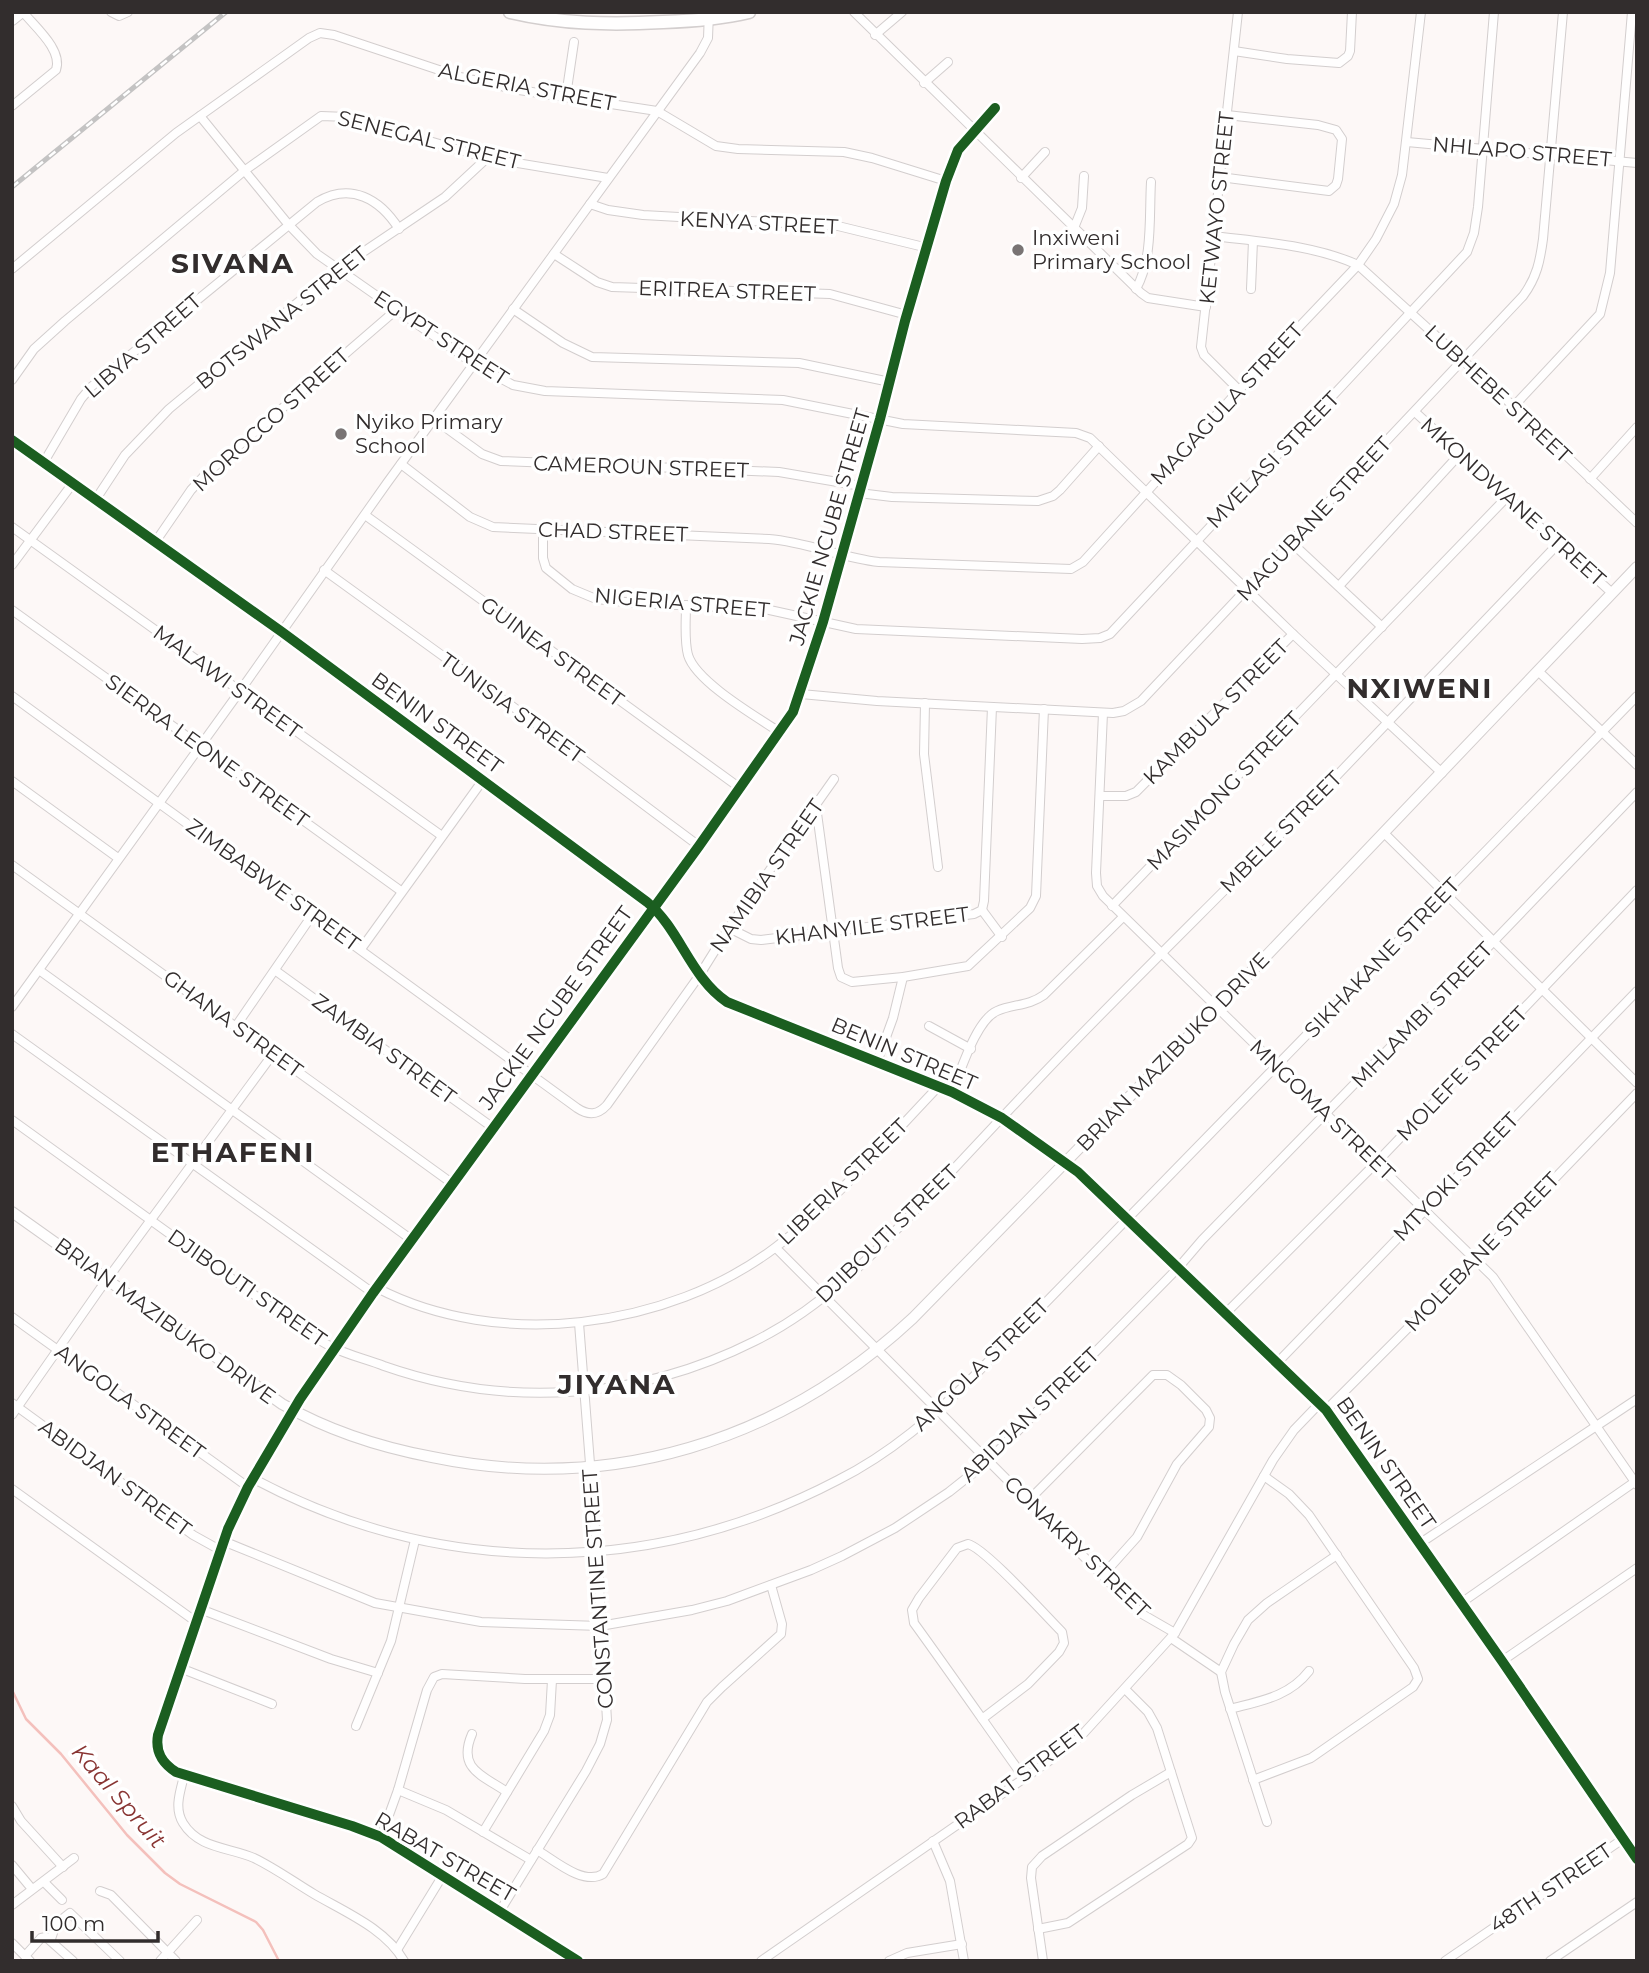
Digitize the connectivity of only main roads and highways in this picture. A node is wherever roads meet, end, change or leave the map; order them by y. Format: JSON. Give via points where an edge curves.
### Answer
{"nodes":[{"id":1,"x":510,"y":12,"type":"edge"},
{"id":2,"x":749,"y":12,"type":"edge"},
{"id":3,"x":709,"y":16,"type":"edge"}],
"edges":[{"from":1,"to":3,"type":"main road","via":[[598,24]]},
{"from":2,"to":3,"type":"main road"}]}
